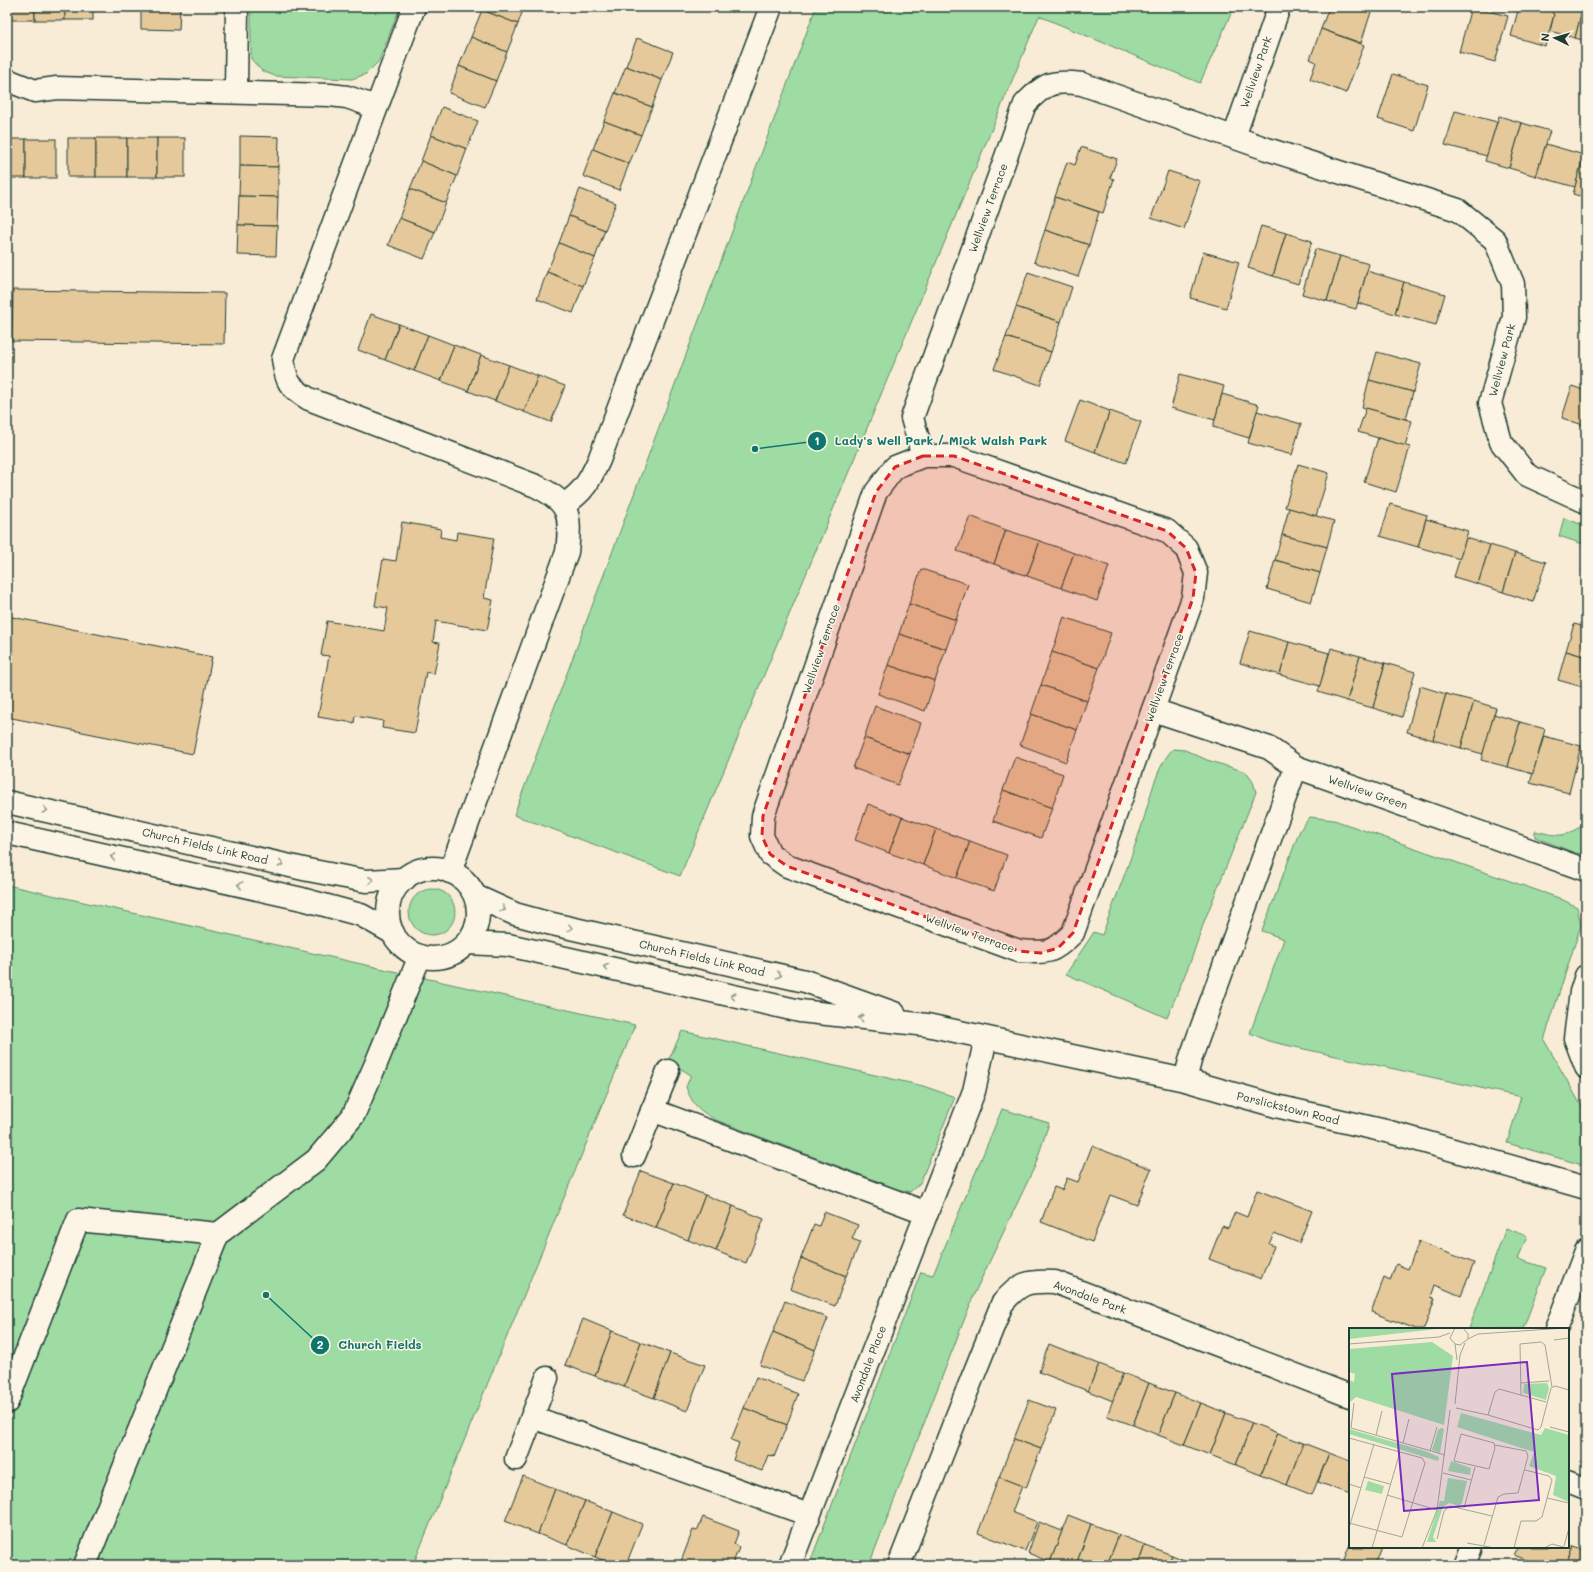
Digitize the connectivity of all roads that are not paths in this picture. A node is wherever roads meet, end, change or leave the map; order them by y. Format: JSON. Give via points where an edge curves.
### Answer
{"nodes":[{"id":1,"x":238,"y":7,"type":"edge"},
{"id":2,"x":414,"y":7,"type":"edge"},
{"id":3,"x":771,"y":7,"type":"edge"},
{"id":4,"x":1279,"y":7,"type":"edge"},
{"id":5,"x":7,"y":80,"type":"edge"},
{"id":6,"x":236,"y":92,"type":"junction"},
{"id":7,"x":376,"y":107,"type":"junction"},
{"id":8,"x":1164,"y":113,"type":"joint"},
{"id":9,"x":1234,"y":137,"type":"junction"},
{"id":10,"x":923,"y":456,"type":"junction"},
{"id":11,"x":1586,"y":502,"type":"edge"},
{"id":12,"x":564,"y":505,"type":"junction"},
{"id":13,"x":1153,"y":710,"type":"junction"},
{"id":14,"x":1296,"y":767,"type":"junction"},
{"id":15,"x":7,"y":802,"type":"edge"},
{"id":16,"x":7,"y":833,"type":"edge"},
{"id":17,"x":1586,"y":870,"type":"edge"},
{"id":18,"x":450,"y":872,"type":"junction"},
{"id":19,"x":405,"y":878,"type":"junction"},
{"id":20,"x":475,"y":896,"type":"junction"},
{"id":21,"x":393,"y":933,"type":"junction"},
{"id":22,"x":467,"y":943,"type":"junction"},
{"id":23,"x":420,"y":956,"type":"junction"},
{"id":24,"x":1586,"y":976,"type":"edge"},
{"id":25,"x":927,"y":1025,"type":"junction"},
{"id":26,"x":986,"y":1038,"type":"junction"},
{"id":27,"x":1586,"y":1066,"type":"edge"},
{"id":28,"x":668,"y":1071,"type":"dead end"},
{"id":29,"x":1185,"y":1080,"type":"junction"},
{"id":30,"x":652,"y":1110,"type":"junction"},
{"id":31,"x":634,"y":1156,"type":"dead end"},
{"id":32,"x":1586,"y":1188,"type":"edge"},
{"id":33,"x":927,"y":1212,"type":"junction"},
{"id":34,"x":218,"y":1234,"type":"junction"},
{"id":35,"x":1586,"y":1251,"type":"edge"},
{"id":36,"x":1556,"y":1328,"type":"edge"},
{"id":37,"x":547,"y":1378,"type":"dead end"},
{"id":38,"x":1349,"y":1396,"type":"edge"},
{"id":39,"x":7,"y":1402,"type":"edge"},
{"id":40,"x":532,"y":1417,"type":"junction"},
{"id":41,"x":516,"y":1459,"type":"dead end"},
{"id":42,"x":1569,"y":1481,"type":"edge"},
{"id":43,"x":1586,"y":1488,"type":"edge"},
{"id":44,"x":809,"y":1515,"type":"junction"},
{"id":45,"x":1471,"y":1548,"type":"edge"},
{"id":46,"x":906,"y":1563,"type":"edge"},
{"id":47,"x":85,"y":1565,"type":"edge"},
{"id":48,"x":790,"y":1565,"type":"edge"},
{"id":49,"x":1464,"y":1565,"type":"edge"}],
"edges":[{"from":1,"to":6,"type":"street"},
{"from":2,"to":7,"type":"street"},
{"from":3,"to":12,"type":"street","via":[[599,460],[589,480],[577,495]]},
{"from":4,"to":9,"type":"street","name":"Wellview Park"},
{"from":5,"to":6,"type":"street","via":[[35,91],[57,88]]},
{"from":6,"to":7,"type":"street","via":[[330,94]]},
{"from":7,"to":12,"type":"street","via":[[283,359],[285,377],[295,391],[309,399],[536,486],[551,493]]},
{"from":8,"to":9,"type":"street","name":"Wellview Park"},
{"from":8,"to":10,"type":"street","name":"Wellview Terrace","via":[[1082,84],[1066,82],[1051,83],[1038,90],[1025,104],[912,418]]},
{"from":9,"to":11,"type":"street","name":"Wellview Park","via":[[1458,210],[1495,240],[1513,284],[1514,317],[1490,403],[1501,442],[1527,475]]},
{"from":10,"to":13,"type":"street","name":"Wellview Terrace","via":[[954,456],[1168,531],[1186,548],[1196,573],[1193,598]]},
{"from":10,"to":13,"type":"street","name":"Wellview Terrace","via":[[895,466],[876,492],[763,816],[762,836],[770,854],[787,866],[1019,951],[1041,953],[1058,948],[1073,933]]},
{"from":12,"to":18,"type":"street","via":[[568,520],[567,552]]},
{"from":13,"to":14,"type":"street","name":"Wellview Green","via":[[1269,748]]},
{"from":14,"to":17,"type":"street","name":"Wellview Green"},
{"from":14,"to":29,"type":"street","via":[[1191,1057]]},
{"from":15,"to":19,"type":"street","name":"Church Fields Link Road","one_way":true,"via":[[308,870],[366,881]]},
{"from":21,"to":16,"type":"street","one_way":true,"via":[[361,915],[302,899]]},
{"from":18,"to":19,"type":"street","via":[[431,868],[417,871]]},
{"from":18,"to":20,"type":"street","via":[[468,884]]},
{"from":19,"to":21,"type":"street","via":[[395,889],[390,902],[389,918]]},
{"from":20,"to":22,"type":"street","via":[[479,910],[477,926]]},
{"from":20,"to":25,"type":"street","name":"Church Fields Link Road","one_way":true,"via":[[515,914],[548,923],[805,981]]},
{"from":21,"to":23,"type":"street","via":[[402,945]]},
{"from":22,"to":23,"type":"street","via":[[459,951],[445,957]]},
{"from":25,"to":22,"type":"street","name":"Church Fields Link Road","one_way":true,"via":[[800,1011],[508,945]]},
{"from":23,"to":34,"type":"street","via":[[353,1116],[316,1160]]},
{"from":24,"to":27,"type":"street","via":[[1581,992],[1575,1038]]},
{"from":25,"to":26,"type":"street","name":"Church Fields Link Road"},
{"from":26,"to":29,"type":"street","name":"Parslickstown Road"},
{"from":26,"to":33,"type":"street","name":"Avondale Place","via":[[974,1091]]},
{"from":28,"to":30,"type":"street"},
{"from":29,"to":32,"type":"street","name":"Parslickstown Road","via":[[1276,1106],[1390,1132]]},
{"from":30,"to":31,"type":"street"},
{"from":30,"to":33,"type":"street"},
{"from":33,"to":44,"type":"street","name":"Avondale Place"},
{"from":34,"to":39,"type":"street","via":[[78,1220]]},
{"from":34,"to":47,"type":"street"},
{"from":35,"to":36,"type":"street"},
{"from":37,"to":40,"type":"street"},
{"from":38,"to":46,"type":"street","name":"Avondale Park","via":[[1055,1282],[1038,1281],[1023,1284],[1002,1304],[957,1416]]},
{"from":40,"to":41,"type":"street"},
{"from":40,"to":44,"type":"street"},
{"from":42,"to":43,"type":"street"},
{"from":44,"to":48,"type":"street","name":"Avondale Place"},
{"from":45,"to":49,"type":"street"}]}
